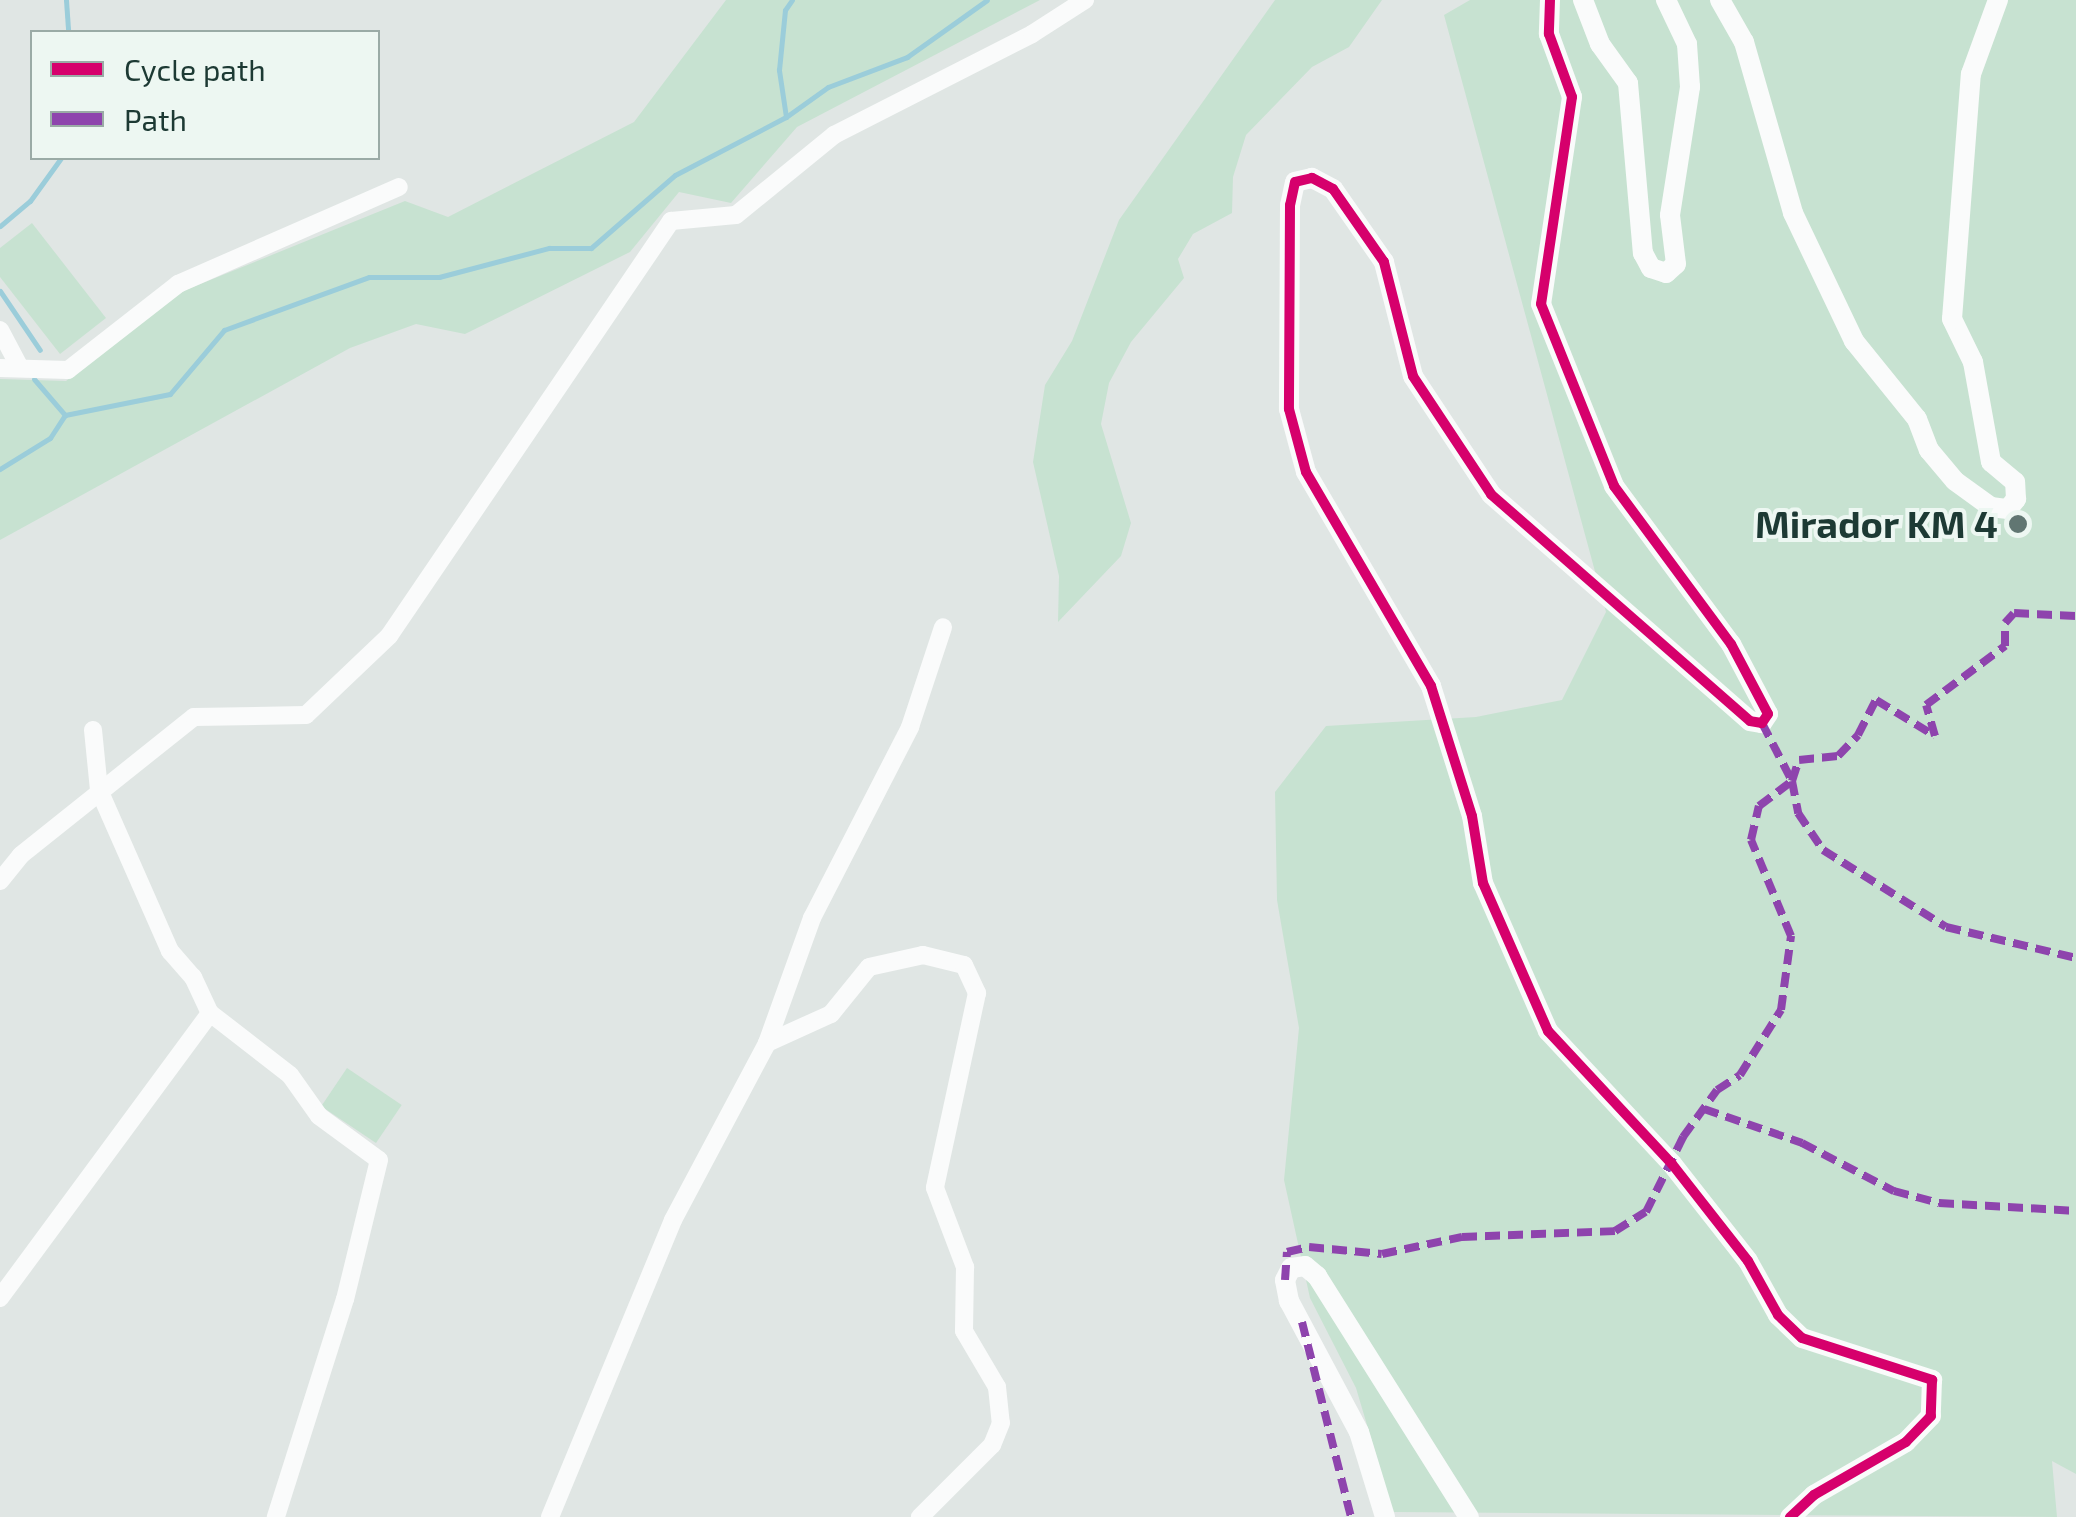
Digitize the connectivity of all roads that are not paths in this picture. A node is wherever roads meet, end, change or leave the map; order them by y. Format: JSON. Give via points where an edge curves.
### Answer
{"nodes":[{"id":1,"x":1085,"y":0,"type":"edge"},
{"id":2,"x":1550,"y":0,"type":"edge"},
{"id":3,"x":1583,"y":0,"type":"edge"},
{"id":4,"x":1666,"y":0,"type":"edge"},
{"id":5,"x":1720,"y":0,"type":"edge"},
{"id":6,"x":1998,"y":0,"type":"edge"},
{"id":7,"x":399,"y":187,"type":"dead end"},
{"id":8,"x":0,"y":330,"type":"edge"},
{"id":9,"x":0,"y":368,"type":"edge"},
{"id":10,"x":20,"y":368,"type":"junction"},
{"id":11,"x":943,"y":626,"type":"dead end"},
{"id":12,"x":94,"y":730,"type":"dead end"},
{"id":13,"x":99,"y":790,"type":"junction"},
{"id":14,"x":0,"y":882,"type":"edge"},
{"id":15,"x":210,"y":1014,"type":"junction"},
{"id":16,"x":767,"y":1042,"type":"junction"},
{"id":17,"x":0,"y":1298,"type":"edge"},
{"id":18,"x":276,"y":1517,"type":"edge"},
{"id":19,"x":550,"y":1517,"type":"edge"},
{"id":20,"x":920,"y":1517,"type":"edge"},
{"id":21,"x":1385,"y":1517,"type":"edge"},
{"id":22,"x":1469,"y":1517,"type":"edge"},
{"id":23,"x":1790,"y":1517,"type":"edge"}],
"edges":[{"from":1,"to":13,"type":"street","via":[[834,135],[736,215],[670,221],[389,636],[306,715],[194,717]]},
{"from":2,"to":23,"type":"street","via":[[1548,34],[1572,97],[1541,304],[1614,486],[1731,644],[1768,714],[1762,722],[1750,721],[1491,494],[1412,376],[1384,262],[1333,189],[1312,178],[1295,182],[1290,204],[1289,409],[1306,472],[1431,686],[1472,816],[1484,883],[1548,1031],[1672,1164],[1748,1261],[1778,1316],[1802,1338],[1932,1380],[1931,1416],[1906,1442],[1814,1495]]},
{"from":3,"to":4,"type":"street","via":[[1600,44],[1628,83],[1643,253],[1651,268],[1666,273],[1676,264],[1670,215],[1690,88],[1687,44]]},
{"from":5,"to":6,"type":"street","via":[[1744,42],[1793,212],[1854,341],[1956,481],[1991,507],[2008,509],[2016,499],[2015,482],[1992,462],[1984,444],[1974,362],[1952,319],[1971,74]]},
{"from":7,"to":10,"type":"street","via":[[178,284],[68,370]]},
{"from":8,"to":10,"type":"street"},
{"from":9,"to":10,"type":"street"},
{"from":11,"to":16,"type":"street","via":[[910,727],[812,918]]},
{"from":12,"to":13,"type":"street"},
{"from":13,"to":14,"type":"street","via":[[21,855]]},
{"from":13,"to":15,"type":"street","via":[[170,951],[193,977]]},
{"from":15,"to":17,"type":"street"},
{"from":15,"to":18,"type":"street","via":[[290,1075],[319,1116],[380,1160],[345,1299]]},
{"from":16,"to":19,"type":"street","via":[[674,1220]]},
{"from":16,"to":20,"type":"street","via":[[831,1014],[869,967],[923,954],[964,966],[976,993],[936,1188],[965,1267],[964,1331],[996,1387],[1001,1423],[992,1445]]},
{"from":21,"to":22,"type":"street","via":[[1359,1432],[1289,1301],[1285,1280],[1291,1268],[1305,1266],[1317,1276]]}]}
